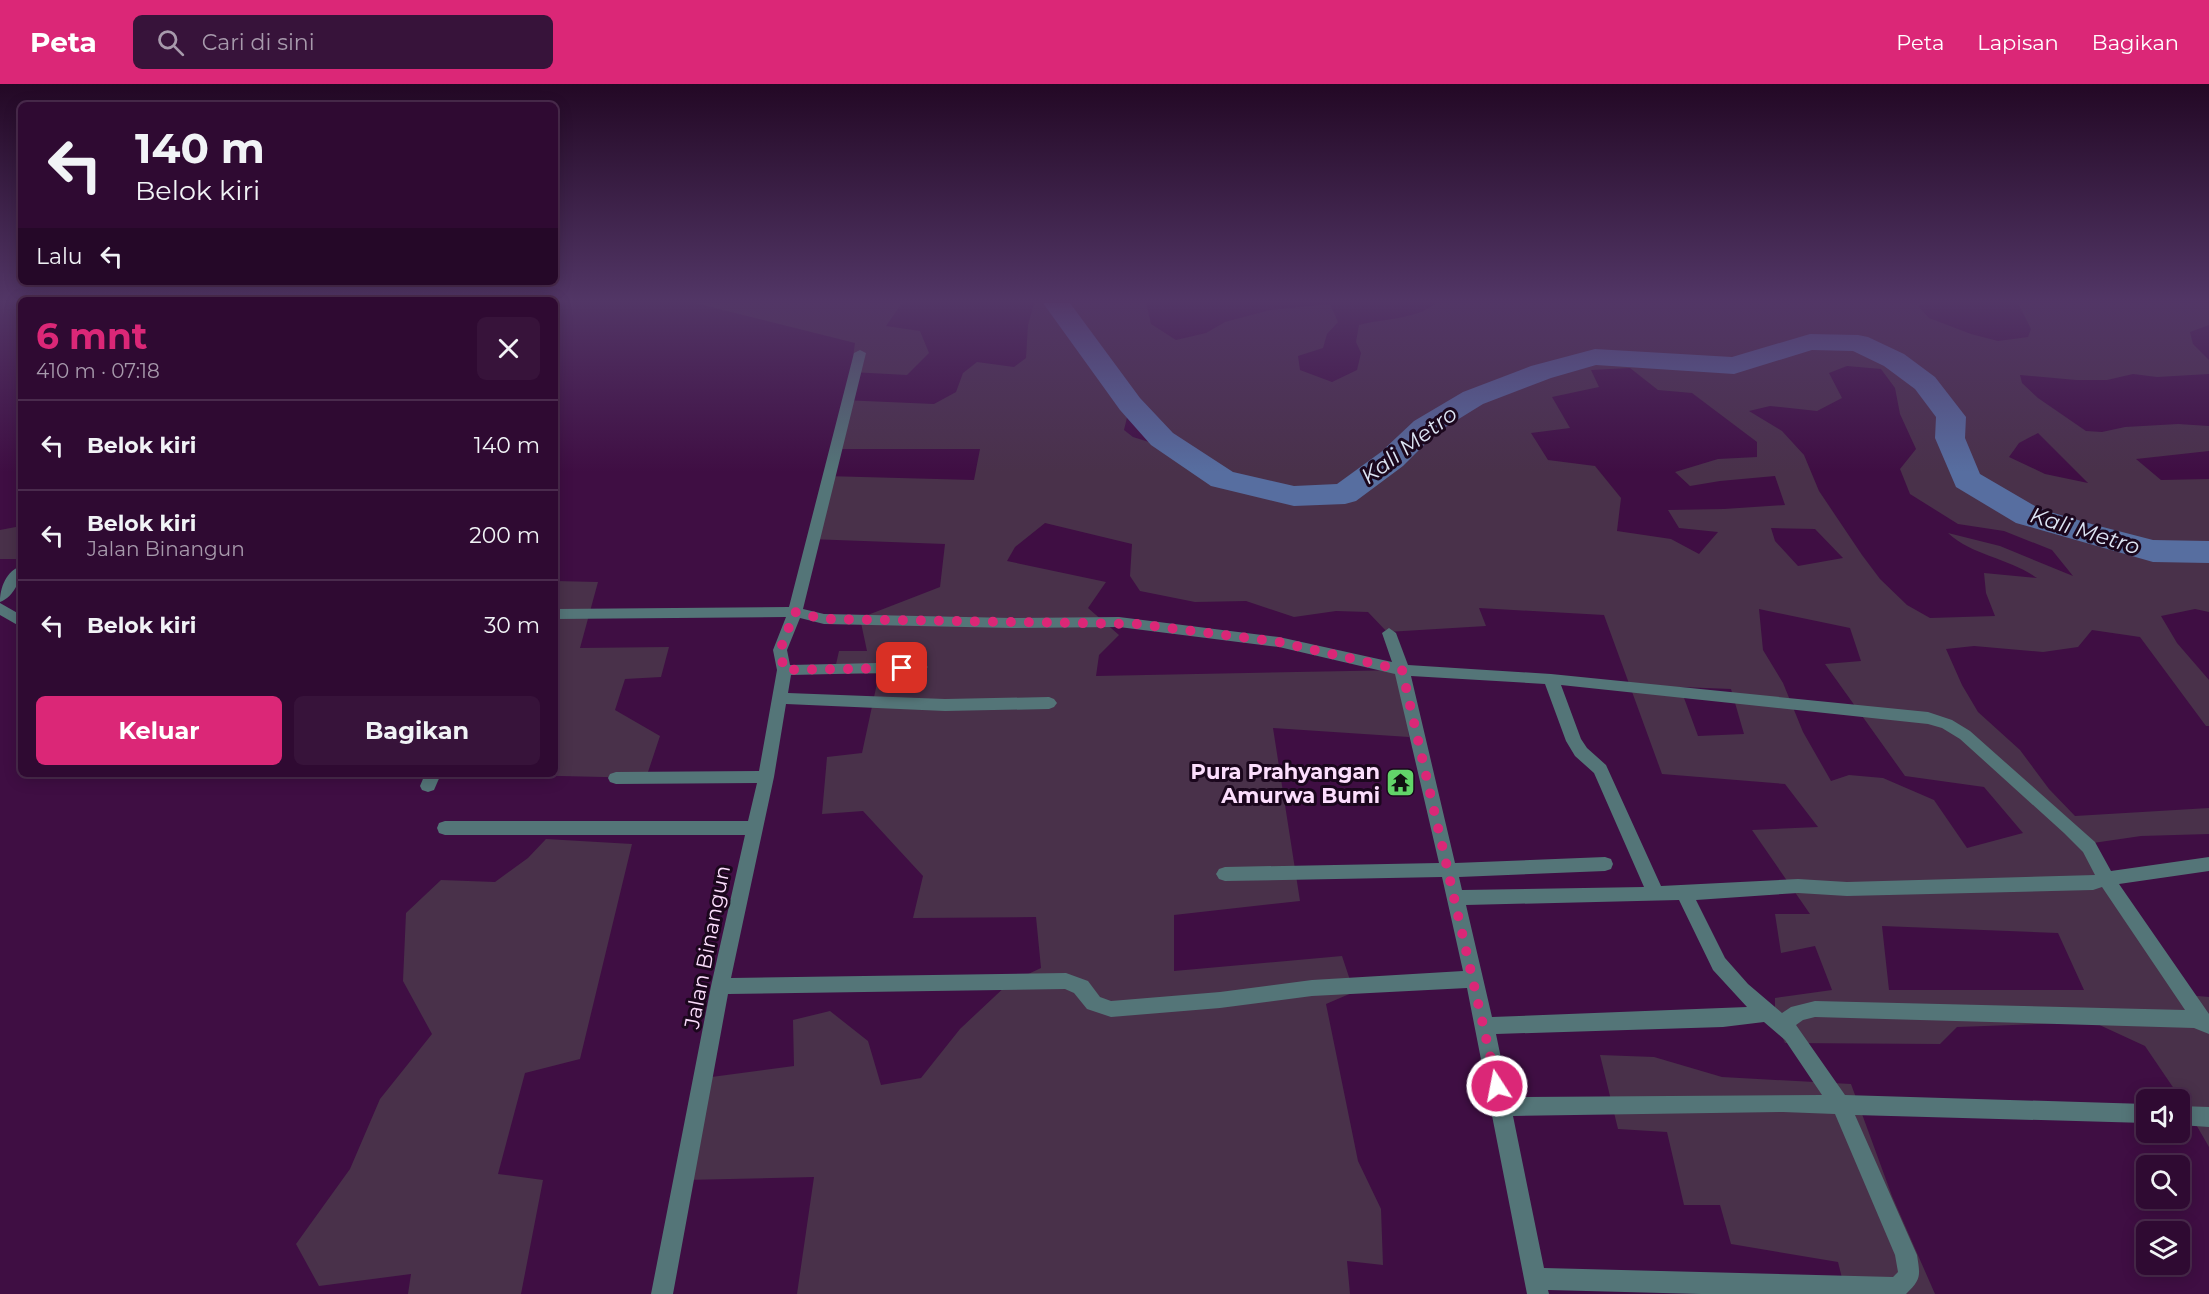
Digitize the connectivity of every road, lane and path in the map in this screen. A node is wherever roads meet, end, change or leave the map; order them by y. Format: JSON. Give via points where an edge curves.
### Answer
{"nodes":[{"id":1,"x":858,"y":359,"type":"edge"},
{"id":2,"x":18,"y":575,"type":"edge"},
{"id":3,"x":0,"y":597,"type":"edge"},
{"id":4,"x":0,"y":608,"type":"edge"},
{"id":5,"x":795,"y":612,"type":"junction"},
{"id":6,"x":558,"y":614,"type":"edge"},
{"id":7,"x":18,"y":622,"type":"edge"},
{"id":8,"x":1389,"y":633,"type":"dead end"},
{"id":9,"x":921,"y":667,"type":"dead end"},
{"id":10,"x":784,"y":670,"type":"junction"},
{"id":11,"x":1402,"y":670,"type":"junction"},
{"id":12,"x":1551,"y":679,"type":"junction"},
{"id":13,"x":778,"y":698,"type":"junction"},
{"id":14,"x":1049,"y":703,"type":"dead end"},
{"id":15,"x":766,"y":777,"type":"junction"},
{"id":16,"x":616,"y":778,"type":"dead end"},
{"id":17,"x":445,"y":828,"type":"dead end"},
{"id":18,"x":754,"y":828,"type":"junction"},
{"id":19,"x":1605,"y":864,"type":"dead end"},
{"id":20,"x":2209,"y":864,"type":"edge"},
{"id":21,"x":1449,"y":870,"type":"junction"},
{"id":22,"x":1225,"y":874,"type":"dead end"},
{"id":23,"x":2106,"y":879,"type":"junction"},
{"id":24,"x":1655,"y":893,"type":"junction"},
{"id":25,"x":1684,"y":893,"type":"junction"},
{"id":26,"x":1455,"y":898,"type":"junction"},
{"id":27,"x":1474,"y":979,"type":"junction"},
{"id":28,"x":720,"y":986,"type":"junction"},
{"id":29,"x":1775,"y":1019,"type":"junction"},
{"id":30,"x":2207,"y":1023,"type":"edge"},
{"id":31,"x":1485,"y":1026,"type":"junction"},
{"id":32,"x":1841,"y":1106,"type":"junction"},
{"id":33,"x":1501,"y":1107,"type":"junction"},
{"id":34,"x":2136,"y":1114,"type":"edge"},
{"id":35,"x":2190,"y":1116,"type":"edge"},
{"id":36,"x":2209,"y":1117,"type":"edge"},
{"id":37,"x":1536,"y":1287,"type":"edge"},
{"id":38,"x":662,"y":1294,"type":"edge"}],
"edges":[{"from":1,"to":5,"type":"street","name":"Jalan Binangun"},
{"from":2,"to":3,"type":"street"},
{"from":4,"to":7,"type":"street"},
{"from":5,"to":6,"type":"street"},
{"from":5,"to":10,"type":"street","name":"Jalan Binangun","via":[[780,650]]},
{"from":5,"to":11,"type":"street","via":[[824,619],[1131,623],[1279,642]]},
{"from":8,"to":11,"type":"street"},
{"from":9,"to":10,"type":"street"},
{"from":10,"to":13,"type":"street","name":"Jalan Binangun"},
{"from":11,"to":12,"type":"street"},
{"from":11,"to":21,"type":"street"},
{"from":12,"to":23,"type":"street","via":[[1928,718],[1947,724],[1965,735],[2070,828],[2089,847]]},
{"from":12,"to":24,"type":"street","via":[[1574,741],[1600,769]]},
{"from":13,"to":14,"type":"street","via":[[945,705]]},
{"from":13,"to":15,"type":"street","name":"Jalan Binangun"},
{"from":15,"to":16,"type":"street"},
{"from":15,"to":18,"type":"street","name":"Jalan Binangun"},
{"from":17,"to":18,"type":"street"},
{"from":18,"to":28,"type":"street","name":"Jalan Binangun"},
{"from":19,"to":21,"type":"street"},
{"from":20,"to":23,"type":"street"},
{"from":21,"to":22,"type":"street"},
{"from":21,"to":26,"type":"street"},
{"from":23,"to":25,"type":"street","via":[[2093,883],[1847,889],[1798,886]]},
{"from":23,"to":30,"type":"street"},
{"from":24,"to":25,"type":"street"},
{"from":24,"to":26,"type":"street"},
{"from":25,"to":29,"type":"street","via":[[1719,964],[1741,990]]},
{"from":26,"to":27,"type":"street"},
{"from":27,"to":28,"type":"street","via":[[1312,988],[1111,1009],[1094,1003],[1081,987],[1066,981]]},
{"from":27,"to":31,"type":"street"},
{"from":28,"to":38,"type":"street","name":"Jalan Binangun"},
{"from":29,"to":30,"type":"street","via":[[1815,1010],[2194,1019]]},
{"from":29,"to":31,"type":"street"},
{"from":29,"to":32,"type":"street","via":[[1792,1034]]},
{"from":31,"to":33,"type":"street"},
{"from":32,"to":33,"type":"street","via":[[1783,1102]]},
{"from":32,"to":34,"type":"street"},
{"from":32,"to":37,"type":"street","via":[[1906,1255],[1909,1276],[1897,1288]]},
{"from":33,"to":37,"type":"street"},
{"from":35,"to":36,"type":"street"}]}
